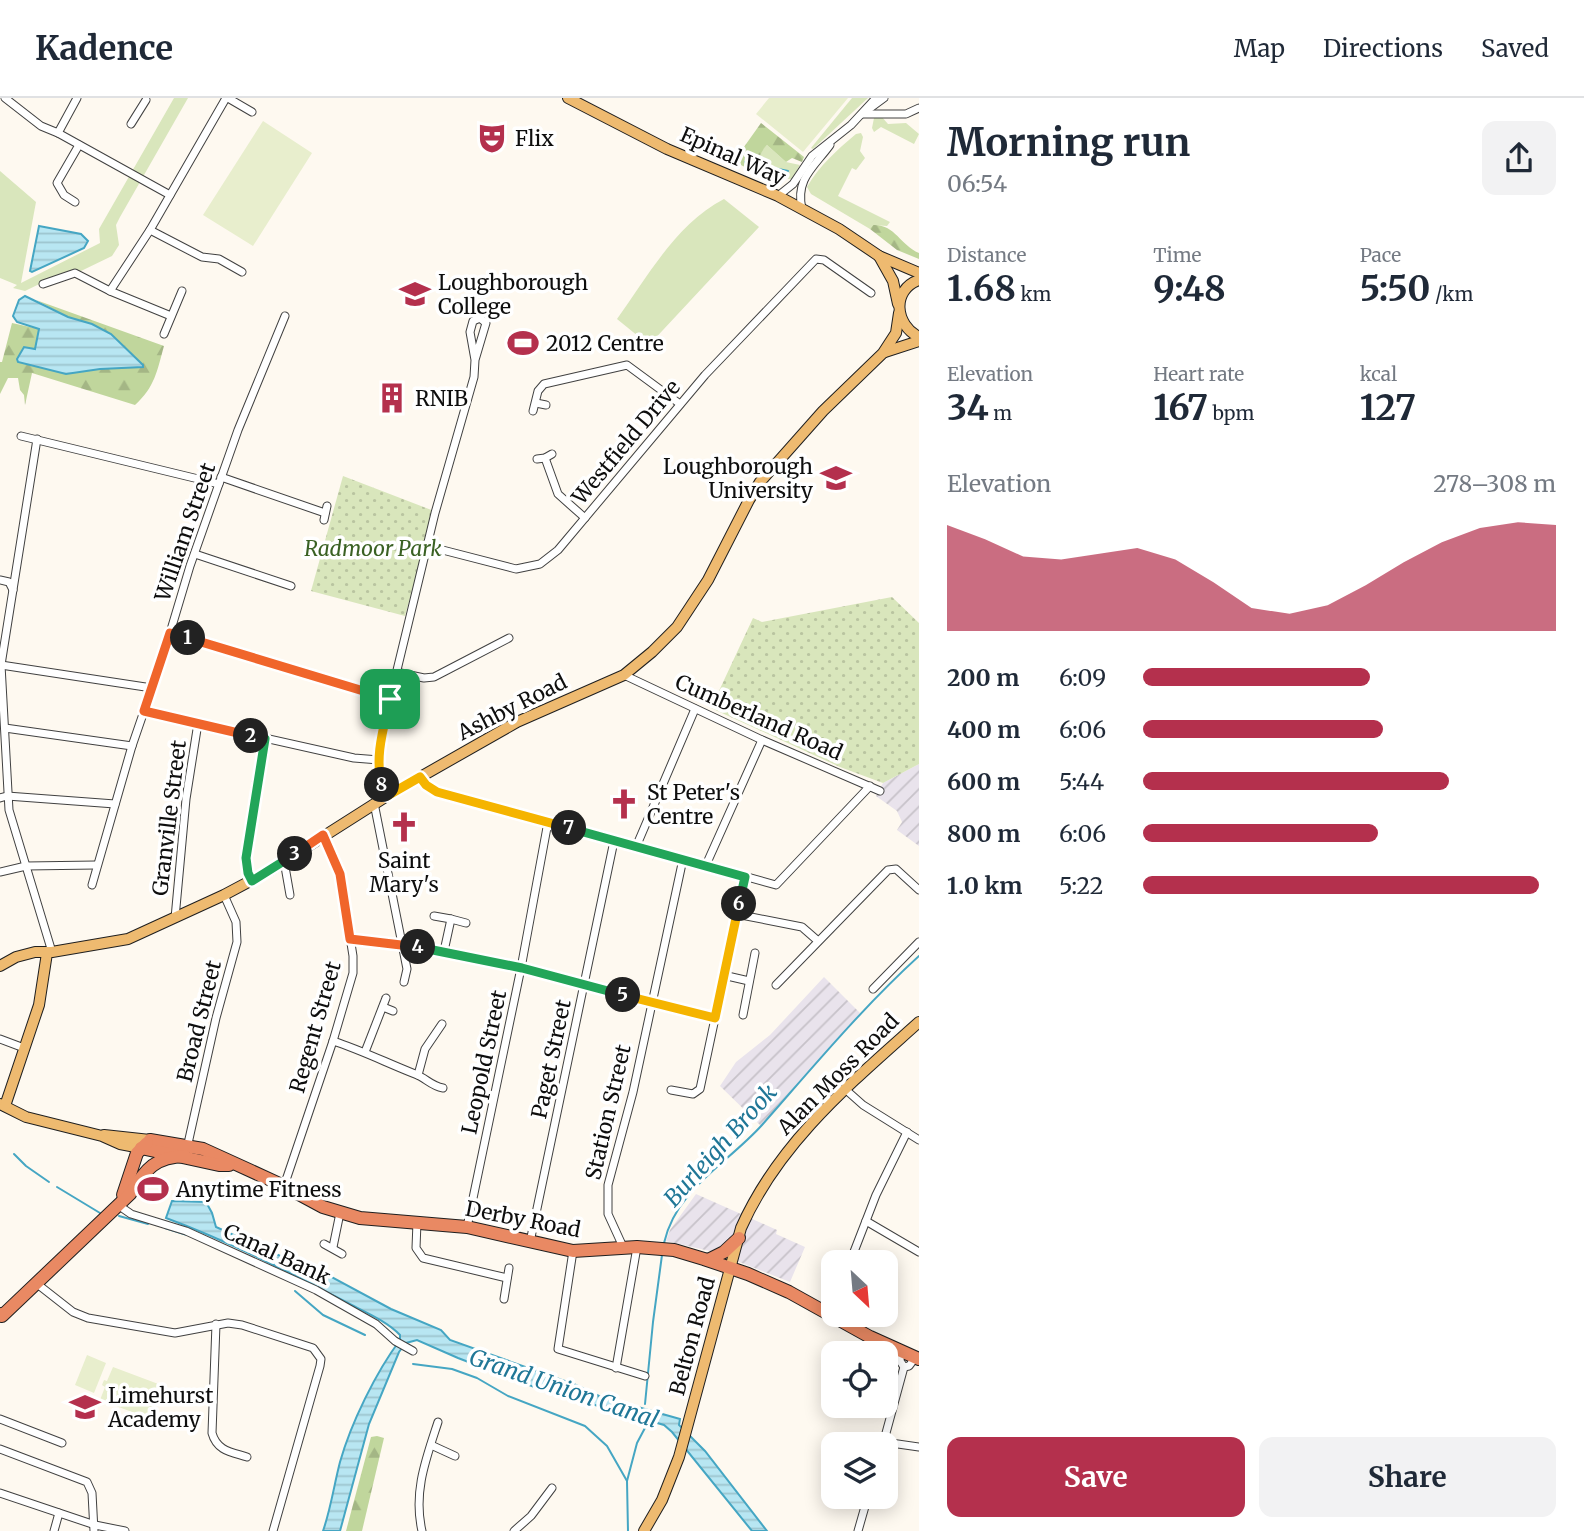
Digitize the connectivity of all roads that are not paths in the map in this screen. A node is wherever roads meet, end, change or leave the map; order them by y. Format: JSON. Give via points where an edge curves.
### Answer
{"nodes":[{"id":1,"x":5,"y":98,"type":"edge"},
{"id":2,"x":77,"y":98,"type":"edge"},
{"id":3,"x":227,"y":98,"type":"edge"},
{"id":4,"x":568,"y":98,"type":"edge"},
{"id":5,"x":876,"y":98,"type":"edge"},
{"id":6,"x":884,"y":98,"type":"edge"},
{"id":7,"x":147,"y":100,"type":"edge"},
{"id":8,"x":919,"y":108,"type":"edge"},
{"id":9,"x":252,"y":112,"type":"dead end"},
{"id":10,"x":862,"y":114,"type":"junction"},
{"id":11,"x":131,"y":124,"type":"dead end"},
{"id":12,"x":58,"y":133,"type":"junction"},
{"id":13,"x":835,"y":139,"type":"junction"},
{"id":14,"x":79,"y":145,"type":"junction"},
{"id":15,"x":170,"y":195,"type":"junction"},
{"id":16,"x":778,"y":196,"type":"junction"},
{"id":17,"x":75,"y":202,"type":"dead end"},
{"id":18,"x":802,"y":209,"type":"junction"},
{"id":19,"x":150,"y":230,"type":"junction"},
{"id":20,"x":879,"y":256,"type":"junction"},
{"id":21,"x":242,"y":272,"type":"dead end"},
{"id":22,"x":919,"y":273,"type":"edge"},
{"id":23,"x":919,"y":280,"type":"edge"},
{"id":24,"x":43,"y":284,"type":"dead end"},
{"id":25,"x":110,"y":291,"type":"junction"},
{"id":26,"x":182,"y":291,"type":"dead end"},
{"id":27,"x":871,"y":293,"type":"dead end"},
{"id":28,"x":899,"y":310,"type":"junction"},
{"id":29,"x":170,"y":316,"type":"junction"},
{"id":30,"x":285,"y":316,"type":"dead end"},
{"id":31,"x":163,"y":334,"type":"dead end"},
{"id":32,"x":919,"y":339,"type":"edge"},
{"id":33,"x":883,"y":353,"type":"junction"},
{"id":34,"x":475,"y":360,"type":"junction"},
{"id":35,"x":536,"y":402,"type":"junction"},
{"id":36,"x":680,"y":404,"type":"junction"},
{"id":37,"x":546,"y":405,"type":"dead end"},
{"id":38,"x":533,"y":411,"type":"dead end"},
{"id":39,"x":22,"y":436,"type":"dead end"},
{"id":40,"x":37,"y":439,"type":"junction"},
{"id":41,"x":544,"y":457,"type":"dead end"},
{"id":42,"x":220,"y":480,"type":"junction"},
{"id":43,"x":325,"y":513,"type":"dead end"},
{"id":44,"x":585,"y":518,"type":"junction"},
{"id":45,"x":426,"y":546,"type":"junction"},
{"id":46,"x":195,"y":554,"type":"junction"},
{"id":47,"x":0,"y":580,"type":"edge"},
{"id":48,"x":291,"y":586,"type":"dead end"},
{"id":49,"x":13,"y":590,"type":"junction"},
{"id":50,"x":170,"y":633,"type":"junction"},
{"id":51,"x":509,"y":638,"type":"dead end"},
{"id":52,"x":1,"y":665,"type":"edge"},
{"id":53,"x":396,"y":671,"type":"junction"},
{"id":54,"x":624,"y":675,"type":"junction"},
{"id":55,"x":152,"y":688,"type":"junction"},
{"id":56,"x":390,"y":699,"type":"junction"},
{"id":57,"x":695,"y":709,"type":"junction"},
{"id":58,"x":144,"y":711,"type":"junction"},
{"id":59,"x":198,"y":723,"type":"junction"},
{"id":60,"x":5,"y":728,"type":"junction"},
{"id":61,"x":265,"y":739,"type":"junction"},
{"id":62,"x":762,"y":740,"type":"junction"},
{"id":63,"x":132,"y":746,"type":"junction"},
{"id":64,"x":379,"y":760,"type":"junction"},
{"id":65,"x":420,"y":777,"type":"junction"},
{"id":66,"x":870,"y":786,"type":"junction"},
{"id":67,"x":880,"y":791,"type":"dead end"},
{"id":68,"x":387,"y":796,"type":"junction"},
{"id":69,"x":4,"y":797,"type":"edge"},
{"id":70,"x":374,"y":803,"type":"junction"},
{"id":71,"x":115,"y":804,"type":"junction"},
{"id":72,"x":548,"y":822,"type":"junction"},
{"id":73,"x":323,"y":835,"type":"junction"},
{"id":74,"x":614,"y":841,"type":"junction"},
{"id":75,"x":636,"y":847,"type":"junction"},
{"id":76,"x":683,"y":859,"type":"junction"},
{"id":77,"x":888,"y":859,"type":"dead end"},
{"id":78,"x":284,"y":861,"type":"junction"},
{"id":79,"x":96,"y":865,"type":"junction"},
{"id":80,"x":706,"y":865,"type":"junction"},
{"id":81,"x":26,"y":866,"type":"junction"},
{"id":82,"x":891,"y":869,"type":"junction"},
{"id":83,"x":0,"y":872,"type":"edge"},
{"id":84,"x":745,"y":877,"type":"junction"},
{"id":85,"x":252,"y":881,"type":"junction"},
{"id":86,"x":92,"y":885,"type":"dead end"},
{"id":87,"x":919,"y":890,"type":"edge"},
{"id":88,"x":224,"y":895,"type":"junction"},
{"id":89,"x":290,"y":895,"type":"dead end"},
{"id":90,"x":736,"y":914,"type":"junction"},
{"id":91,"x":434,"y":916,"type":"dead end"},
{"id":92,"x":175,"y":918,"type":"junction"},
{"id":93,"x":451,"y":919,"type":"junction"},
{"id":94,"x":466,"y":923,"type":"dead end"},
{"id":95,"x":350,"y":939,"type":"junction"},
{"id":96,"x":818,"y":941,"type":"junction"},
{"id":97,"x":919,"y":942,"type":"edge"},
{"id":98,"x":402,"y":944,"type":"junction"},
{"id":99,"x":444,"y":951,"type":"junction"},
{"id":100,"x":49,"y":953,"type":"junction"},
{"id":101,"x":755,"y":953,"type":"dead end"},
{"id":102,"x":0,"y":966,"type":"edge"},
{"id":103,"x":522,"y":968,"type":"junction"},
{"id":104,"x":874,"y":974,"type":"dead end"},
{"id":105,"x":723,"y":975,"type":"junction"},
{"id":106,"x":749,"y":981,"type":"junction"},
{"id":107,"x":880,"y":981,"type":"junction"},
{"id":108,"x":404,"y":982,"type":"dead end"},
{"id":109,"x":776,"y":985,"type":"dead end"},
{"id":110,"x":583,"y":986,"type":"junction"},
{"id":111,"x":873,"y":989,"type":"dead end"},
{"id":112,"x":386,"y":998,"type":"dead end"},
{"id":113,"x":651,"y":1002,"type":"junction"},
{"id":114,"x":383,"y":1007,"type":"junction"},
{"id":115,"x":393,"y":1011,"type":"dead end"},
{"id":116,"x":743,"y":1015,"type":"dead end"},
{"id":117,"x":715,"y":1018,"type":"junction"},
{"id":118,"x":919,"y":1022,"type":"edge"},
{"id":119,"x":442,"y":1024,"type":"dead end"},
{"id":120,"x":0,"y":1039,"type":"edge"},
{"id":121,"x":333,"y":1041,"type":"junction"},
{"id":122,"x":24,"y":1048,"type":"junction"},
{"id":123,"x":365,"y":1052,"type":"junction"},
{"id":124,"x":418,"y":1075,"type":"junction"},
{"id":125,"x":443,"y":1088,"type":"dead end"},
{"id":126,"x":845,"y":1089,"type":"junction"},
{"id":127,"x":671,"y":1090,"type":"dead end"},
{"id":128,"x":2,"y":1105,"type":"edge"},
{"id":129,"x":907,"y":1132,"type":"junction"},
{"id":130,"x":102,"y":1136,"type":"junction"},
{"id":131,"x":919,"y":1140,"type":"edge"},
{"id":132,"x":120,"y":1144,"type":"junction"},
{"id":133,"x":147,"y":1146,"type":"junction"},
{"id":134,"x":186,"y":1151,"type":"junction"},
{"id":135,"x":137,"y":1169,"type":"junction"},
{"id":136,"x":284,"y":1186,"type":"junction"},
{"id":137,"x":119,"y":1204,"type":"junction"},
{"id":138,"x":340,"y":1213,"type":"junction"},
{"id":139,"x":866,"y":1221,"type":"junction"},
{"id":140,"x":416,"y":1222,"type":"junction"},
{"id":141,"x":467,"y":1227,"type":"junction"},
{"id":142,"x":739,"y":1238,"type":"junction"},
{"id":143,"x":530,"y":1242,"type":"junction"},
{"id":144,"x":324,"y":1244,"type":"dead end"},
{"id":145,"x":333,"y":1247,"type":"junction"},
{"id":146,"x":638,"y":1247,"type":"junction"},
{"id":147,"x":624,"y":1248,"type":"junction"},
{"id":148,"x":855,"y":1250,"type":"edge"},
{"id":149,"x":573,"y":1251,"type":"junction"},
{"id":150,"x":919,"y":1252,"type":"edge"},
{"id":151,"x":342,"y":1254,"type":"dead end"},
{"id":152,"x":708,"y":1260,"type":"junction"},
{"id":153,"x":731,"y":1267,"type":"junction"},
{"id":154,"x":509,"y":1268,"type":"dead end"},
{"id":155,"x":507,"y":1278,"type":"junction"},
{"id":156,"x":36,"y":1283,"type":"junction"},
{"id":157,"x":504,"y":1298,"type":"dead end"},
{"id":158,"x":0,"y":1301,"type":"edge"},
{"id":159,"x":14,"y":1304,"type":"junction"},
{"id":160,"x":821,"y":1306,"type":"edge"},
{"id":161,"x":1,"y":1315,"type":"edge"},
{"id":162,"x":216,"y":1324,"type":"junction"},
{"id":163,"x":860,"y":1327,"type":"edge"},
{"id":164,"x":413,"y":1351,"type":"dead end"},
{"id":165,"x":901,"y":1351,"type":"junction"},
{"id":166,"x":917,"y":1359,"type":"edge"},
{"id":167,"x":904,"y":1367,"type":"junction"},
{"id":168,"x":616,"y":1368,"type":"junction"},
{"id":169,"x":645,"y":1376,"type":"dead end"},
{"id":170,"x":0,"y":1419,"type":"edge"},
{"id":171,"x":438,"y":1422,"type":"dead end"},
{"id":172,"x":887,"y":1432,"type":"edge"},
{"id":173,"x":62,"y":1443,"type":"dead end"},
{"id":174,"x":431,"y":1445,"type":"junction"},
{"id":175,"x":898,"y":1445,"type":"edge"},
{"id":176,"x":919,"y":1447,"type":"edge"},
{"id":177,"x":0,"y":1449,"type":"edge"},
{"id":178,"x":455,"y":1456,"type":"dead end"},
{"id":179,"x":247,"y":1457,"type":"dead end"},
{"id":180,"x":552,"y":1488,"type":"dead end"},
{"id":181,"x":0,"y":1493,"type":"edge"},
{"id":182,"x":864,"y":1509,"type":"edge"},
{"id":183,"x":59,"y":1513,"type":"junction"},
{"id":184,"x":94,"y":1528,"type":"edge"},
{"id":185,"x":54,"y":1531,"type":"edge"},
{"id":186,"x":125,"y":1531,"type":"edge"},
{"id":187,"x":273,"y":1531,"type":"edge"},
{"id":188,"x":422,"y":1531,"type":"edge"},
{"id":189,"x":514,"y":1531,"type":"edge"},
{"id":190,"x":644,"y":1531,"type":"edge"},
{"id":191,"x":858,"y":1531,"type":"edge"}],
"edges":[{"from":1,"to":12,"type":"street","via":[[41,126]]},
{"from":2,"to":12,"type":"street"},
{"from":3,"to":9,"type":"street"},
{"from":3,"to":15,"type":"street"},
{"from":4,"to":16,"type":"main road","name":"Epinal Way","via":[[679,154]]},
{"from":5,"to":10,"type":"street"},
{"from":6,"to":10,"type":"street"},
{"from":7,"to":11,"type":"street"},
{"from":8,"to":10,"type":"street","via":[[906,114]]},
{"from":10,"to":13,"type":"street"},
{"from":12,"to":14,"type":"street"},
{"from":13,"to":16,"type":"street","via":[[812,156],[793,184]]},
{"from":13,"to":18,"type":"street","via":[[800,188]]},
{"from":14,"to":15,"type":"street"},
{"from":14,"to":17,"type":"street","via":[[57,183]]},
{"from":15,"to":19,"type":"street"},
{"from":16,"to":18,"type":"main road","name":"Epinal Way"},
{"from":18,"to":20,"type":"main road","name":"Epinal Way"},
{"from":19,"to":21,"type":"street"},
{"from":19,"to":25,"type":"street"},
{"from":20,"to":22,"type":"main road","name":"Epinal Way"},
{"from":20,"to":28,"type":"main road","name":"Epinal Way","via":[[893,281]]},
{"from":23,"to":28,"type":"main road","name":"Ashby Road","via":[[905,290]]},
{"from":24,"to":25,"type":"street","via":[[75,272]]},
{"from":25,"to":29,"type":"street"},
{"from":26,"to":29,"type":"street"},
{"from":27,"to":36,"type":"street","name":"Westfield Drive","via":[[864,283],[820,258]]},
{"from":28,"to":32,"type":"main road","via":[[905,326]]},
{"from":28,"to":33,"type":"main road","name":"Ashby Road","via":[[895,333]]},
{"from":29,"to":31,"type":"street"},
{"from":30,"to":42,"type":"street","name":"William Street"},
{"from":32,"to":33,"type":"main road","name":"Ashby Road"},
{"from":33,"to":54,"type":"main road","name":"Ashby Road","via":[[760,482],[698,598],[677,626]]},
{"from":34,"to":34,"type":"street","via":[[470,332],[473,320],[480,317],[485,323]]},
{"from":34,"to":45,"type":"street","via":[[472,386]]},
{"from":35,"to":36,"type":"street","via":[[544,384],[627,366]]},
{"from":35,"to":37,"type":"street"},
{"from":35,"to":38,"type":"street"},
{"from":36,"to":44,"type":"street","name":"Westfield Drive"},
{"from":39,"to":40,"type":"street"},
{"from":40,"to":42,"type":"street"},
{"from":40,"to":49,"type":"street"},
{"from":41,"to":44,"type":"street","via":[[558,494]]},
{"from":42,"to":43,"type":"street"},
{"from":42,"to":46,"type":"street","name":"William Street"},
{"from":44,"to":45,"type":"street","name":"Westfield Drive","via":[[550,558],[527,568]]},
{"from":45,"to":53,"type":"street"},
{"from":46,"to":48,"type":"street"},
{"from":46,"to":50,"type":"street","name":"William Street"},
{"from":47,"to":49,"type":"street","via":[[9,582]]},
{"from":49,"to":52,"type":"street"},
{"from":50,"to":55,"type":"street","name":"William Street"},
{"from":50,"to":56,"type":"street"},
{"from":51,"to":53,"type":"street","via":[[434,677]]},
{"from":52,"to":55,"type":"street"},
{"from":52,"to":60,"type":"street"},
{"from":53,"to":56,"type":"street"},
{"from":54,"to":57,"type":"street","name":"Cumberland Road"},
{"from":54,"to":65,"type":"main road","name":"Ashby Road","via":[[517,722]]},
{"from":55,"to":58,"type":"street","name":"William Street"},
{"from":56,"to":64,"type":"street"},
{"from":57,"to":62,"type":"street","name":"Cumberland Road"},
{"from":57,"to":75,"type":"street"},
{"from":58,"to":59,"type":"street"},
{"from":58,"to":63,"type":"street","name":"William Street"},
{"from":59,"to":61,"type":"street"},
{"from":59,"to":92,"type":"street","name":"Granville Street"},
{"from":60,"to":63,"type":"street"},
{"from":60,"to":69,"type":"street"},
{"from":61,"to":64,"type":"street"},
{"from":61,"to":85,"type":"street","via":[[246,858]]},
{"from":62,"to":66,"type":"street","name":"Cumberland Road"},
{"from":62,"to":80,"type":"street"},
{"from":63,"to":71,"type":"street","name":"William Street"},
{"from":64,"to":68,"type":"street"},
{"from":65,"to":68,"type":"main road","name":"Ashby Road"},
{"from":65,"to":72,"type":"street","via":[[437,792]]},
{"from":66,"to":67,"type":"street","name":"Cumberland Road"},
{"from":66,"to":84,"type":"street","via":[[776,886]]},
{"from":68,"to":70,"type":"main road","name":"Ashby Road"},
{"from":69,"to":71,"type":"street"},
{"from":69,"to":81,"type":"street"},
{"from":70,"to":73,"type":"main road","name":"Ashby Road"},
{"from":70,"to":98,"type":"street"},
{"from":71,"to":79,"type":"street","name":"William Street"},
{"from":72,"to":74,"type":"street"},
{"from":72,"to":103,"type":"street","name":"Leopold Street"},
{"from":73,"to":78,"type":"main road","name":"Ashby Road"},
{"from":73,"to":95,"type":"street","name":"Regent Street","via":[[340,874]]},
{"from":74,"to":75,"type":"street"},
{"from":74,"to":110,"type":"street","name":"Paget Street"},
{"from":75,"to":76,"type":"street"},
{"from":76,"to":80,"type":"street"},
{"from":76,"to":113,"type":"street","name":"Station Street"},
{"from":77,"to":82,"type":"street"},
{"from":78,"to":85,"type":"main road","name":"Ashby Road"},
{"from":78,"to":89,"type":"street"},
{"from":79,"to":81,"type":"street"},
{"from":79,"to":86,"type":"street","name":"William Street"},
{"from":80,"to":84,"type":"street"},
{"from":81,"to":83,"type":"street"},
{"from":81,"to":100,"type":"street"},
{"from":82,"to":87,"type":"street"},
{"from":82,"to":96,"type":"street"},
{"from":84,"to":90,"type":"street"},
{"from":85,"to":88,"type":"main road","name":"Ashby Road"},
{"from":88,"to":92,"type":"main road","name":"Ashby Road"},
{"from":88,"to":134,"type":"street","name":"Broad Street","via":[[236,922],[237,942]]},
{"from":90,"to":96,"type":"street","via":[[802,927]]},
{"from":90,"to":105,"type":"street"},
{"from":91,"to":93,"type":"street"},
{"from":92,"to":100,"type":"main road","name":"Ashby Road","via":[[128,939]]},
{"from":93,"to":94,"type":"street"},
{"from":93,"to":99,"type":"street"},
{"from":95,"to":98,"type":"street"},
{"from":95,"to":121,"type":"street","name":"Regent Street","via":[[353,973]]},
{"from":96,"to":109,"type":"street","via":[[781,973]]},
{"from":97,"to":107,"type":"street"},
{"from":98,"to":99,"type":"street"},
{"from":98,"to":108,"type":"street","via":[[407,969]]},
{"from":99,"to":103,"type":"street"},
{"from":100,"to":102,"type":"main road","name":"Ashby Road","via":[[16,957]]},
{"from":100,"to":122,"type":"main road"},
{"from":101,"to":106,"type":"street"},
{"from":103,"to":110,"type":"street"},
{"from":103,"to":141,"type":"street","name":"Leopold Street"},
{"from":104,"to":107,"type":"street"},
{"from":105,"to":106,"type":"street"},
{"from":105,"to":117,"type":"street"},
{"from":106,"to":116,"type":"street"},
{"from":107,"to":111,"type":"street"},
{"from":110,"to":113,"type":"street"},
{"from":110,"to":143,"type":"street","name":"Paget Street"},
{"from":112,"to":114,"type":"street"},
{"from":113,"to":117,"type":"street"},
{"from":113,"to":147,"type":"street","name":"Station Street","via":[[608,1185],[608,1214]]},
{"from":114,"to":115,"type":"street"},
{"from":114,"to":123,"type":"street"},
{"from":117,"to":127,"type":"street","via":[[700,1089],[693,1094]]},
{"from":118,"to":126,"type":"main road","name":"Alan Moss Road"},
{"from":119,"to":124,"type":"street","via":[[432,1028]]},
{"from":120,"to":122,"type":"street"},
{"from":121,"to":123,"type":"street"},
{"from":121,"to":136,"type":"street","name":"Regent Street"},
{"from":122,"to":128,"type":"main road"},
{"from":123,"to":124,"type":"street"},
{"from":124,"to":125,"type":"street","via":[[433,1091]]},
{"from":126,"to":129,"type":"street"},
{"from":126,"to":142,"type":"main road","name":"Alan Moss Road","via":[[777,1165],[749,1211]]},
{"from":128,"to":130,"type":"main road","via":[[26,1117]]},
{"from":129,"to":131,"type":"street"},
{"from":129,"to":139,"type":"street"},
{"from":130,"to":132,"type":"main road"},
{"from":130,"to":133,"type":"main road","via":[[111,1134]]},
{"from":132,"to":133,"type":"main road"},
{"from":132,"to":135,"type":"main road","via":[[127,1148]]},
{"from":133,"to":134,"type":"highway","name":"Derby Road"},
{"from":133,"to":135,"type":"highway"},
{"from":134,"to":135,"type":"highway"},
{"from":134,"to":136,"type":"highway","name":"Derby Road","via":[[219,1165],[233,1164]]},
{"from":135,"to":137,"type":"highway"},
{"from":136,"to":138,"type":"highway","name":"Derby Road"},
{"from":137,"to":156,"type":"highway"},
{"from":137,"to":164,"type":"street","name":"Canal Bank","via":[[131,1214],[186,1231],[316,1290]]},
{"from":138,"to":140,"type":"highway","name":"Derby Road"},
{"from":138,"to":145,"type":"street"},
{"from":139,"to":148,"type":"street"},
{"from":139,"to":150,"type":"street"},
{"from":140,"to":141,"type":"highway","name":"Derby Road"},
{"from":140,"to":155,"type":"street","via":[[416,1248],[423,1258]]},
{"from":141,"to":143,"type":"highway","name":"Derby Road"},
{"from":142,"to":152,"type":"highway"},
{"from":142,"to":153,"type":"main road","name":"Alan Moss Road"},
{"from":143,"to":149,"type":"highway","name":"Derby Road"},
{"from":144,"to":145,"type":"street"},
{"from":145,"to":151,"type":"street"},
{"from":146,"to":147,"type":"highway","name":"Derby Road"},
{"from":146,"to":152,"type":"highway","name":"Derby Road"},
{"from":146,"to":168,"type":"street"},
{"from":147,"to":149,"type":"highway","name":"Derby Road"},
{"from":149,"to":168,"type":"street","via":[[558,1349]]},
{"from":152,"to":153,"type":"highway","name":"Derby Road"},
{"from":153,"to":160,"type":"highway","name":"Derby Road"},
{"from":153,"to":190,"type":"main road","name":"Belton Road","via":[[671,1480]]},
{"from":154,"to":155,"type":"street"},
{"from":155,"to":157,"type":"street"},
{"from":156,"to":159,"type":"highway"},
{"from":156,"to":162,"type":"street","via":[[88,1318],[175,1333]]},
{"from":158,"to":159,"type":"highway"},
{"from":159,"to":161,"type":"highway"},
{"from":162,"to":179,"type":"street","via":[[212,1433],[223,1450]]},
{"from":162,"to":187,"type":"street","via":[[242,1325],[313,1348],[321,1359]]},
{"from":163,"to":165,"type":"highway","name":"Derby Road"},
{"from":165,"to":166,"type":"highway","name":"Derby Road"},
{"from":165,"to":167,"type":"street"},
{"from":166,"to":167,"type":"street"},
{"from":167,"to":172,"type":"street"},
{"from":168,"to":169,"type":"street"},
{"from":170,"to":173,"type":"street"},
{"from":171,"to":174,"type":"street"},
{"from":174,"to":178,"type":"street"},
{"from":174,"to":188,"type":"street","via":[[418,1488]]},
{"from":175,"to":176,"type":"street"},
{"from":177,"to":184,"type":"street","via":[[87,1482]]},
{"from":180,"to":189,"type":"street"},
{"from":181,"to":183,"type":"street"},
{"from":182,"to":191,"type":"street"},
{"from":183,"to":184,"type":"street"},
{"from":183,"to":185,"type":"street"},
{"from":184,"to":186,"type":"street"}]}
